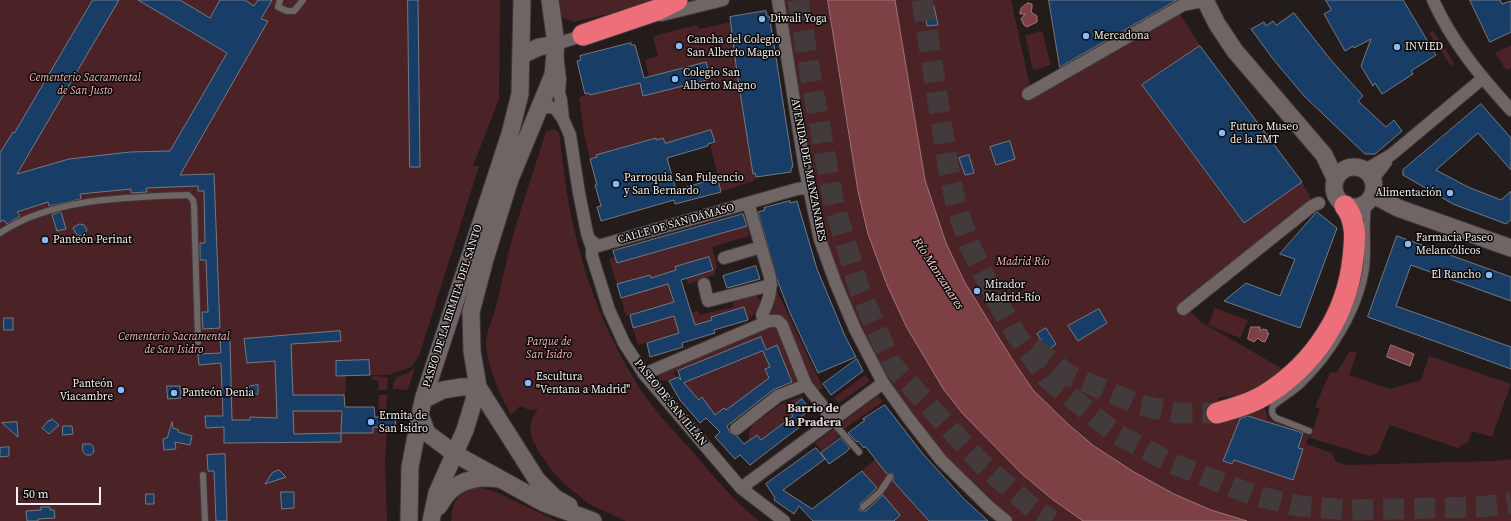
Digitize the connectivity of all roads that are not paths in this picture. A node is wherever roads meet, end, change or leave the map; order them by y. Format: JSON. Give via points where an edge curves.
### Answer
{"nodes":[{"id":1,"x":280,"y":0,"type":"edge"},
{"id":2,"x":303,"y":0,"type":"edge"},
{"id":3,"x":522,"y":0,"type":"edge"},
{"id":4,"x":550,"y":0,"type":"edge"},
{"id":5,"x":677,"y":0,"type":"edge"},
{"id":6,"x":723,"y":0,"type":"edge"},
{"id":7,"x":778,"y":0,"type":"edge"},
{"id":8,"x":1433,"y":0,"type":"edge"},
{"id":9,"x":1206,"y":1,"type":"edge"},
{"id":10,"x":583,"y":35,"type":"junction"},
{"id":11,"x":556,"y":44,"type":"junction"},
{"id":12,"x":522,"y":55,"type":"junction"},
{"id":13,"x":1482,"y":78,"type":"junction"},
{"id":14,"x":520,"y":94,"type":"junction"},
{"id":15,"x":1028,"y":94,"type":"dead end"},
{"id":16,"x":541,"y":106,"type":"junction"},
{"id":17,"x":1511,"y":110,"type":"edge"},
{"id":18,"x":563,"y":119,"type":"junction"},
{"id":19,"x":1340,"y":173,"type":"junction"},
{"id":20,"x":810,"y":191,"type":"junction"},
{"id":21,"x":1364,"y":197,"type":"junction"},
{"id":22,"x":748,"y":202,"type":"junction"},
{"id":23,"x":1319,"y":203,"type":"dead end"},
{"id":24,"x":0,"y":233,"type":"edge"},
{"id":25,"x":593,"y":247,"type":"junction"},
{"id":26,"x":761,"y":247,"type":"junction"},
{"id":27,"x":1511,"y":248,"type":"edge"},
{"id":28,"x":724,"y":258,"type":"dead end"},
{"id":29,"x":704,"y":284,"type":"dead end"},
{"id":30,"x":771,"y":285,"type":"junction"},
{"id":31,"x":1183,"y":310,"type":"dead end"},
{"id":32,"x":769,"y":321,"type":"junction"},
{"id":33,"x":198,"y":342,"type":"dead end"},
{"id":34,"x":644,"y":374,"type":"junction"},
{"id":35,"x":883,"y":383,"type":"junction"},
{"id":36,"x":806,"y":385,"type":"junction"},
{"id":37,"x":478,"y":387,"type":"junction"},
{"id":38,"x":421,"y":408,"type":"junction"},
{"id":39,"x":1217,"y":413,"type":"tunnel mouth"},
{"id":40,"x":831,"y":420,"type":"junction"},
{"id":41,"x":736,"y":429,"type":"dead end"},
{"id":42,"x":1309,"y":431,"type":"dead end"},
{"id":43,"x":859,"y":452,"type":"dead end"},
{"id":44,"x":455,"y":454,"type":"junction"},
{"id":45,"x":203,"y":475,"type":"dead end"},
{"id":46,"x":890,"y":477,"type":"dead end"},
{"id":47,"x":501,"y":480,"type":"junction"},
{"id":48,"x":741,"y":488,"type":"junction"},
{"id":49,"x":863,"y":507,"type":"dead end"},
{"id":50,"x":432,"y":518,"type":"edge"},
{"id":51,"x":205,"y":521,"type":"edge"},
{"id":52,"x":408,"y":521,"type":"edge"},
{"id":53,"x":593,"y":521,"type":"edge"},
{"id":54,"x":784,"y":521,"type":"edge"},
{"id":55,"x":1006,"y":521,"type":"edge"}],
"edges":[{"from":1,"to":2,"type":"lane","via":[[278,7],[287,12],[294,11]]},
{"from":3,"to":12,"type":"street","name":"PASEO DE LA ERMITA DEL SANTO"},
{"from":4,"to":11,"type":"street","name":"PASEO DE LA ERMITA DEL SANTO"},
{"from":5,"to":10,"type":"highway","via":[[657,10]]},
{"from":6,"to":10,"type":"street"},
{"from":7,"to":20,"type":"street","name":"AVENIDA DEL MANZANARES"},
{"from":8,"to":13,"type":"street"},
{"from":9,"to":15,"type":"street","via":[[1183,5]]},
{"from":9,"to":19,"type":"street","via":[[1217,24],[1236,51]]},
{"from":10,"to":11,"type":"street"},
{"from":11,"to":12,"type":"street","via":[[539,47]]},
{"from":11,"to":16,"type":"street","name":"PASEO DE LA ERMITA DEL SANTO","via":[[553,75]]},
{"from":11,"to":18,"type":"street","name":"PASEO DE SAN ILLÁN"},
{"from":12,"to":14,"type":"street","name":"PASEO DE LA ERMITA DEL SANTO"},
{"from":13,"to":17,"type":"street"},
{"from":13,"to":21,"type":"street","via":[[1380,168]]},
{"from":14,"to":16,"type":"street","via":[[525,105]]},
{"from":14,"to":38,"type":"street","name":"PASEO DE LA ERMITA DEL SANTO","via":[[510,134]]},
{"from":16,"to":18,"type":"street","name":"PASEO DE SAN ILLÁN","via":[[555,108]]},
{"from":16,"to":37,"type":"street","name":"PASEO DE LA ERMITA DEL SANTO","via":[[510,179],[484,259],[472,312],[472,351]]},
{"from":18,"to":25,"type":"street","name":"PASEO DE SAN ILLÁN","via":[[571,138],[579,193]]},
{"from":19,"to":21,"type":"street","via":[[1352,167],[1359,167]]},
{"from":19,"to":21,"type":"street","via":[[1333,190],[1336,197]]},
{"from":20,"to":22,"type":"street","name":"CALLE DE SAN DÁMASO","via":[[804,188],[797,189]]},
{"from":20,"to":35,"type":"street","name":"AVENIDA DEL MANZANARES","via":[[820,240],[836,284],[855,329]]},
{"from":21,"to":27,"type":"street","via":[[1381,200]]},
{"from":21,"to":39,"type":"highway","via":[[1352,217],[1352,270],[1344,300],[1333,325],[1314,352],[1292,375],[1267,394]]},
{"from":21,"to":42,"type":"lane","via":[[1368,254],[1366,270],[1353,311],[1323,362],[1272,410],[1272,415],[1276,418]]},
{"from":22,"to":25,"type":"street","name":"CALLE DE SAN DÁMASO"},
{"from":22,"to":26,"type":"street"},
{"from":23,"to":31,"type":"street"},
{"from":24,"to":33,"type":"lane","via":[[25,218],[69,206],[121,197],[188,195],[194,205]]},
{"from":25,"to":34,"type":"street","name":"PASEO DE SAN ILLÁN","via":[[609,310],[624,342]]},
{"from":26,"to":28,"type":"street"},
{"from":26,"to":30,"type":"street"},
{"from":29,"to":30,"type":"street","via":[[708,301]]},
{"from":30,"to":32,"type":"street","via":[[769,301],[762,315],[765,321]]},
{"from":32,"to":34,"type":"street"},
{"from":32,"to":36,"type":"street","via":[[778,321],[782,325]]},
{"from":34,"to":48,"type":"street","name":"PASEO DE SAN ILLÁN"},
{"from":35,"to":40,"type":"street"},
{"from":35,"to":55,"type":"street","name":"AVENIDA DEL MANZANARES","via":[[941,460]]},
{"from":36,"to":40,"type":"street"},
{"from":36,"to":41,"type":"street","via":[[778,396]]},
{"from":37,"to":38,"type":"street","via":[[443,390]]},
{"from":37,"to":44,"type":"street","name":"PASEO DE LA ERMITA DEL SANTO"},
{"from":37,"to":53,"type":"street","via":[[537,480],[555,498]]},
{"from":38,"to":44,"type":"street","via":[[427,433]]},
{"from":38,"to":52,"type":"street","name":"PASEO DE LA ERMITA DEL SANTO","via":[[410,466]]},
{"from":40,"to":43,"type":"lane"},
{"from":40,"to":48,"type":"street"},
{"from":44,"to":47,"type":"street"},
{"from":44,"to":50,"type":"street","name":"PASEO DE LA ERMITA DEL SANTO","via":[[437,493]]},
{"from":45,"to":51,"type":"lane"},
{"from":46,"to":49,"type":"lane","via":[[880,492]]},
{"from":47,"to":50,"type":"street","via":[[467,480],[450,490]]},
{"from":47,"to":53,"type":"street","via":[[544,503]]},
{"from":48,"to":54,"type":"street","name":"PASEO DE SAN ILLÁN"}]}
